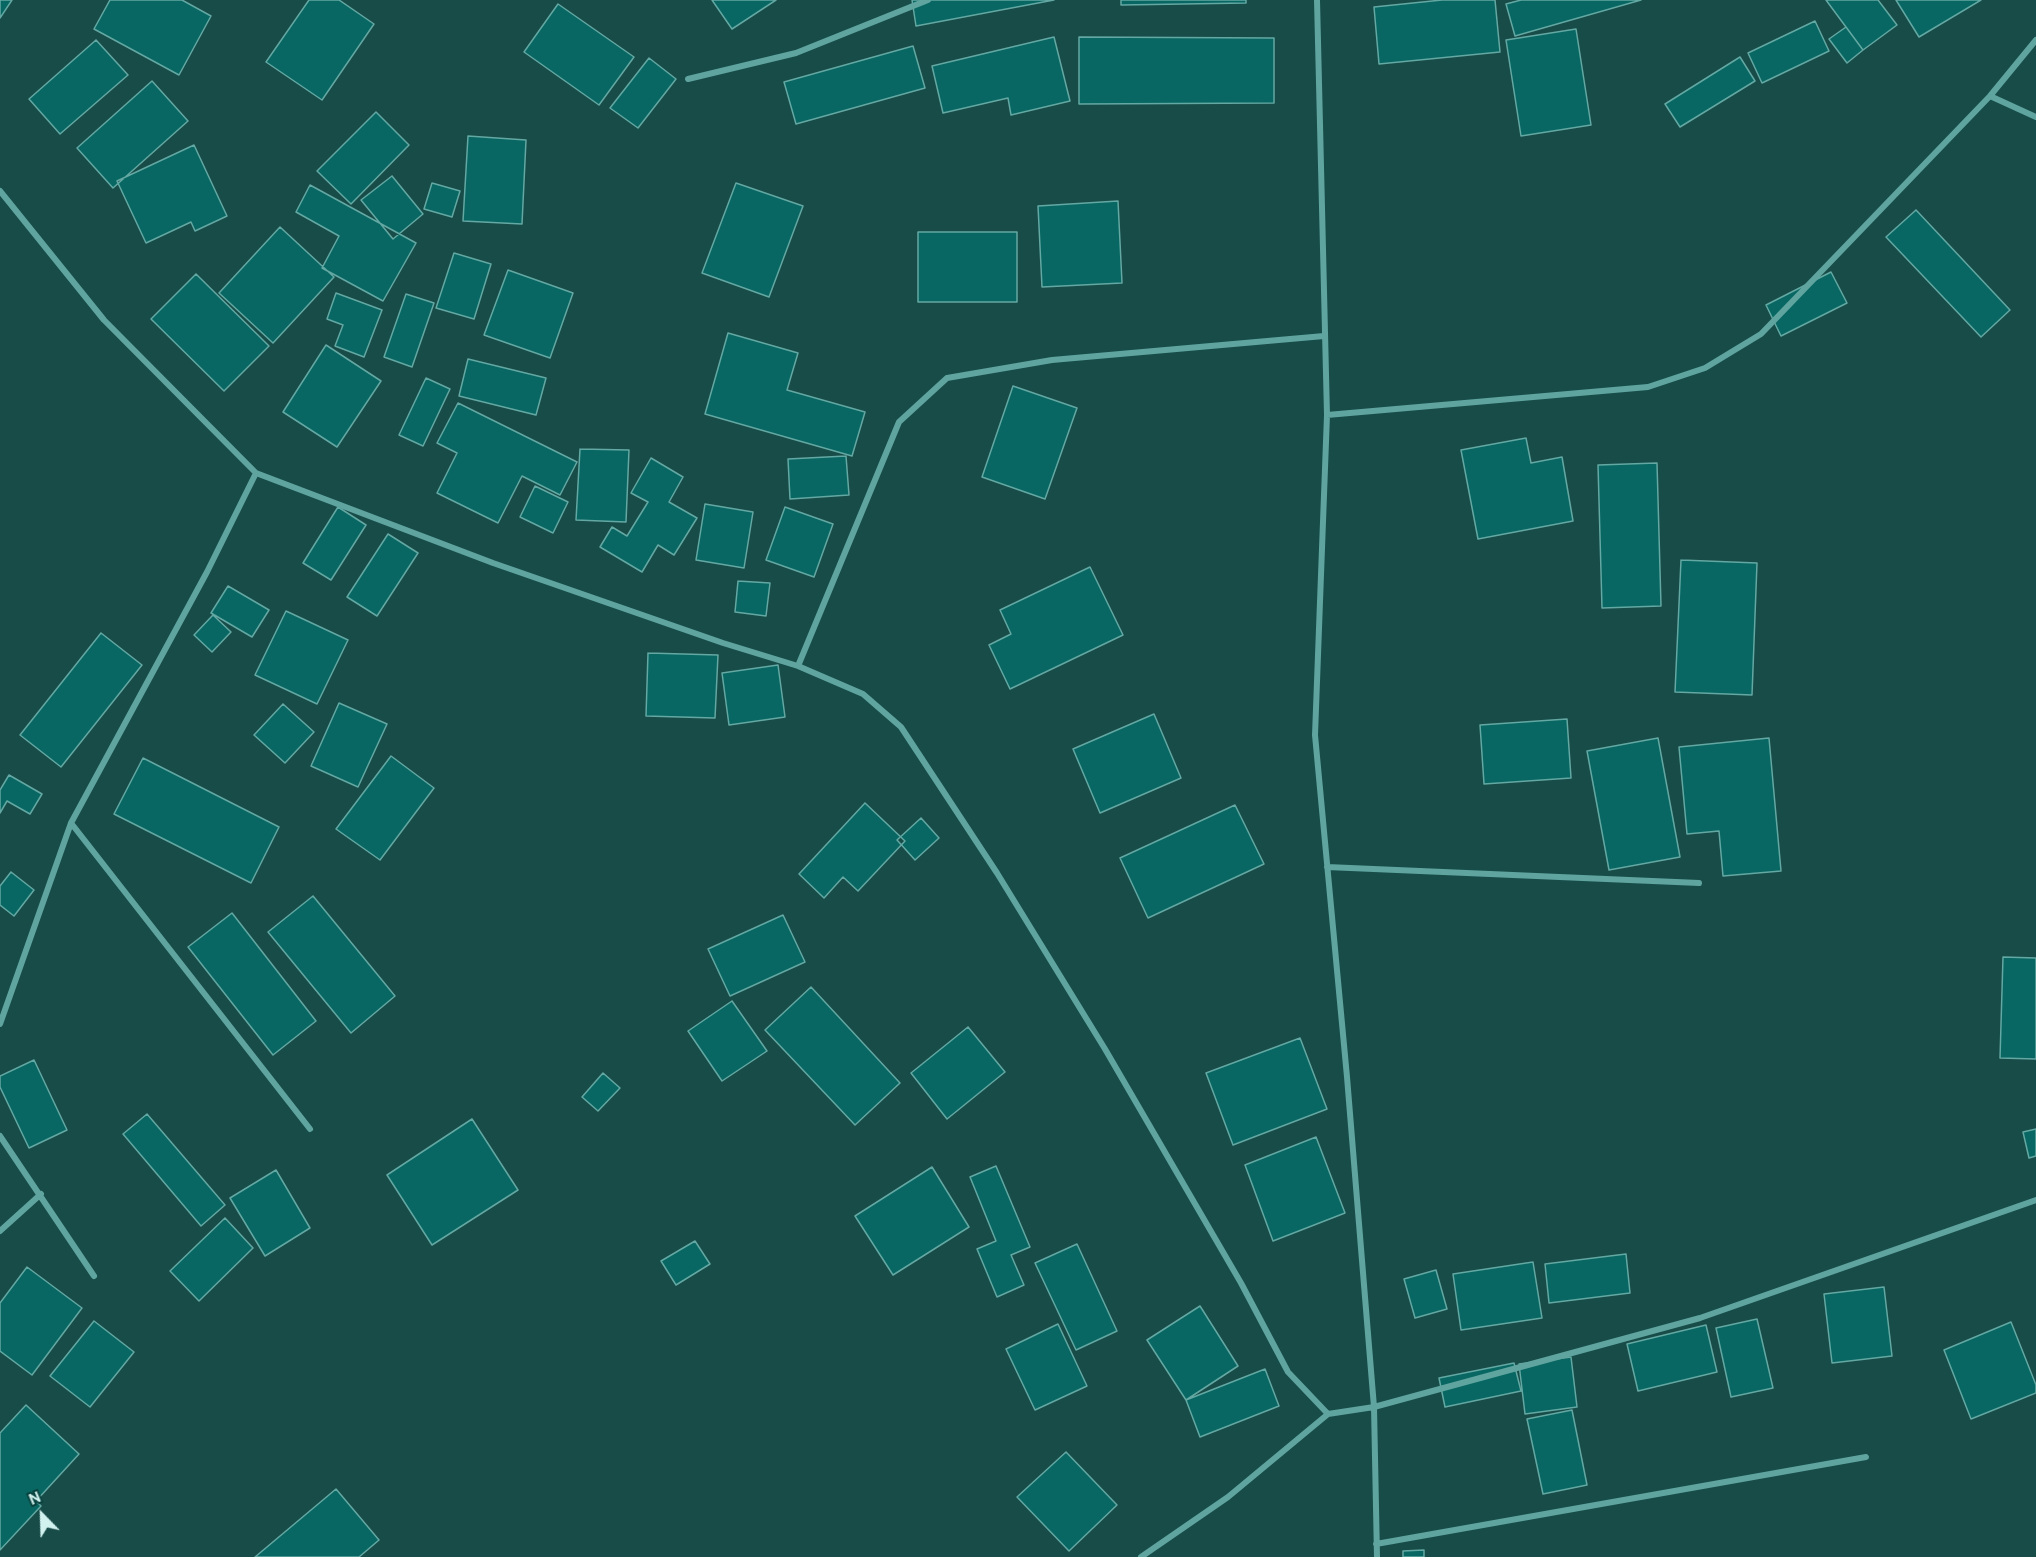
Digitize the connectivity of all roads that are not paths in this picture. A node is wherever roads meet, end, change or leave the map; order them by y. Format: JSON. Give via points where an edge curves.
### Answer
{"nodes":[{"id":1,"x":928,"y":0,"type":"edge"},
{"id":2,"x":1317,"y":0,"type":"edge"},
{"id":3,"x":2036,"y":40,"type":"edge"},
{"id":4,"x":688,"y":78,"type":"dead end"},
{"id":5,"x":1990,"y":96,"type":"junction"},
{"id":6,"x":2036,"y":117,"type":"edge"},
{"id":7,"x":0,"y":191,"type":"edge"},
{"id":8,"x":1324,"y":336,"type":"junction"},
{"id":9,"x":1327,"y":415,"type":"junction"},
{"id":10,"x":256,"y":473,"type":"junction"},
{"id":11,"x":798,"y":666,"type":"junction"},
{"id":12,"x":71,"y":823,"type":"junction"},
{"id":13,"x":1327,"y":867,"type":"junction"},
{"id":14,"x":1699,"y":883,"type":"dead end"},
{"id":15,"x":0,"y":1024,"type":"edge"},
{"id":16,"x":310,"y":1129,"type":"dead end"},
{"id":17,"x":0,"y":1136,"type":"edge"},
{"id":18,"x":41,"y":1194,"type":"junction"},
{"id":19,"x":2036,"y":1200,"type":"edge"},
{"id":20,"x":0,"y":1231,"type":"edge"},
{"id":21,"x":94,"y":1276,"type":"dead end"},
{"id":22,"x":1374,"y":1407,"type":"junction"},
{"id":23,"x":1328,"y":1414,"type":"junction"},
{"id":24,"x":1866,"y":1456,"type":"dead end"},
{"id":25,"x":1376,"y":1544,"type":"junction"},
{"id":26,"x":1140,"y":1557,"type":"edge"},
{"id":27,"x":1377,"y":1557,"type":"edge"}],
"edges":[{"from":1,"to":4,"type":"street","via":[[796,53]]},
{"from":2,"to":8,"type":"street"},
{"from":3,"to":5,"type":"street"},
{"from":5,"to":6,"type":"street"},
{"from":5,"to":9,"type":"street","via":[[1761,334],[1705,368],[1648,387]]},
{"from":7,"to":10,"type":"street","via":[[104,320]]},
{"from":8,"to":9,"type":"street"},
{"from":8,"to":11,"type":"street","via":[[1052,360],[947,378],[899,422]]},
{"from":9,"to":13,"type":"street","via":[[1315,735]]},
{"from":10,"to":11,"type":"street","via":[[504,567]]},
{"from":10,"to":12,"type":"street"},
{"from":11,"to":23,"type":"street","via":[[863,694],[901,727],[1105,1049],[1288,1372]]},
{"from":12,"to":15,"type":"street"},
{"from":12,"to":16,"type":"street"},
{"from":13,"to":14,"type":"street"},
{"from":13,"to":22,"type":"street"},
{"from":17,"to":18,"type":"street"},
{"from":18,"to":20,"type":"street"},
{"from":18,"to":21,"type":"street"},
{"from":19,"to":22,"type":"street","via":[[1700,1318]]},
{"from":22,"to":23,"type":"street"},
{"from":22,"to":25,"type":"street"},
{"from":23,"to":26,"type":"street","via":[[1228,1497]]},
{"from":24,"to":25,"type":"street"},
{"from":25,"to":27,"type":"street"}]}
